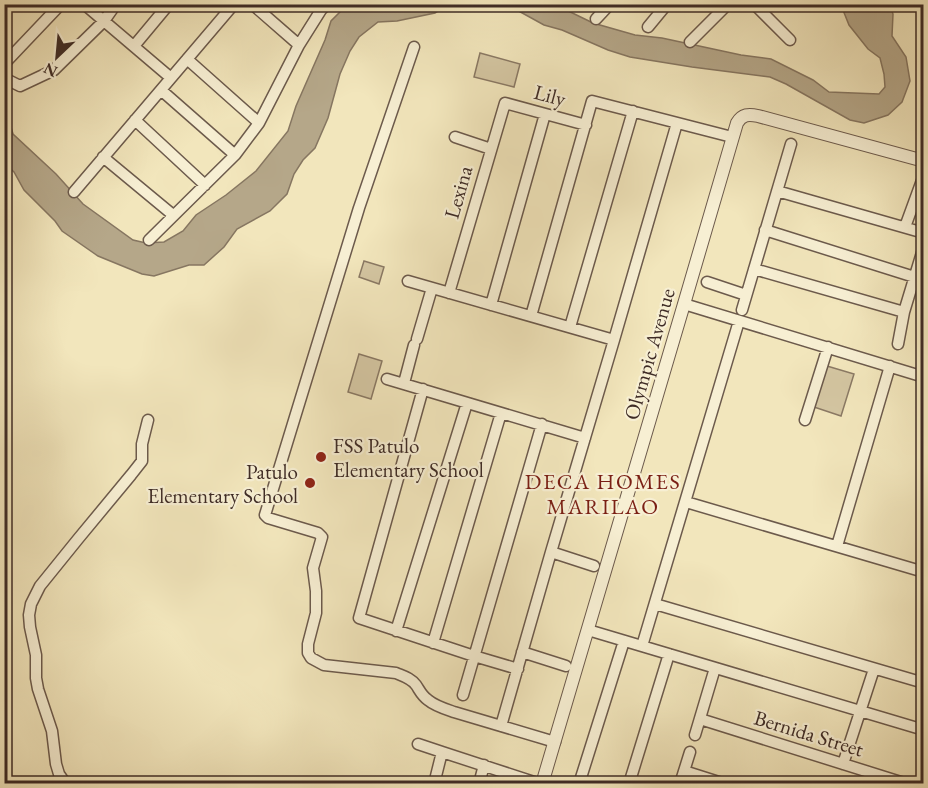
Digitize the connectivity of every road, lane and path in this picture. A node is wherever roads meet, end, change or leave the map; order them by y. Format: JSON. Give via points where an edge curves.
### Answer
{"nodes":[{"id":1,"x":61,"y":4,"type":"edge"},
{"id":2,"x":84,"y":4,"type":"edge"},
{"id":3,"x":116,"y":4,"type":"edge"},
{"id":4,"x":169,"y":4,"type":"edge"},
{"id":5,"x":234,"y":4,"type":"edge"},
{"id":6,"x":252,"y":4,"type":"edge"},
{"id":7,"x":610,"y":4,"type":"edge"},
{"id":8,"x":668,"y":4,"type":"edge"},
{"id":9,"x":729,"y":4,"type":"edge"},
{"id":10,"x":755,"y":5,"type":"edge"},
{"id":11,"x":321,"y":6,"type":"edge"},
{"id":12,"x":596,"y":19,"type":"dead end"},
{"id":13,"x":104,"y":21,"type":"junction"},
{"id":14,"x":648,"y":27,"type":"dead end"},
{"id":15,"x":790,"y":40,"type":"dead end"},
{"id":16,"x":690,"y":42,"type":"dead end"},
{"id":17,"x":299,"y":45,"type":"junction"},
{"id":18,"x":134,"y":46,"type":"junction"},
{"id":19,"x":414,"y":47,"type":"dead end"},
{"id":20,"x":187,"y":59,"type":"junction"},
{"id":21,"x":4,"y":64,"type":"edge"},
{"id":22,"x":4,"y":78,"type":"edge"},
{"id":23,"x":171,"y":78,"type":"junction"},
{"id":24,"x":161,"y":90,"type":"junction"},
{"id":25,"x":505,"y":103,"type":"joint"},
{"id":26,"x":633,"y":111,"type":"junction"},
{"id":27,"x":545,"y":114,"type":"junction"},
{"id":28,"x":135,"y":120,"type":"junction"},
{"id":29,"x":259,"y":123,"type":"junction"},
{"id":30,"x":677,"y":123,"type":"junction"},
{"id":31,"x":585,"y":125,"type":"junction"},
{"id":32,"x":455,"y":137,"type":"dead end"},
{"id":33,"x":732,"y":137,"type":"junction"},
{"id":34,"x":791,"y":144,"type":"dead end"},
{"id":35,"x":491,"y":149,"type":"junction"},
{"id":36,"x":235,"y":155,"type":"junction"},
{"id":37,"x":103,"y":157,"type":"junction"},
{"id":38,"x":924,"y":161,"type":"edge"},
{"id":39,"x":924,"y":175,"type":"edge"},
{"id":40,"x":205,"y":185,"type":"junction"},
{"id":41,"x":777,"y":191,"type":"junction"},
{"id":42,"x":74,"y":192,"type":"dead end"},
{"id":43,"x":173,"y":215,"type":"junction"},
{"id":44,"x":905,"y":227,"type":"junction"},
{"id":45,"x":765,"y":230,"type":"junction"},
{"id":46,"x":924,"y":232,"type":"edge"},
{"id":47,"x":149,"y":240,"type":"dead end"},
{"id":48,"x":924,"y":246,"type":"edge"},
{"id":49,"x":754,"y":269,"type":"junction"},
{"id":50,"x":919,"y":279,"type":"edge"},
{"id":51,"x":408,"y":281,"type":"dead end"},
{"id":52,"x":707,"y":282,"type":"dead end"},
{"id":53,"x":432,"y":288,"type":"junction"},
{"id":54,"x":449,"y":292,"type":"junction"},
{"id":55,"x":746,"y":295,"type":"junction"},
{"id":56,"x":684,"y":304,"type":"junction"},
{"id":57,"x":491,"y":305,"type":"junction"},
{"id":58,"x":904,"y":312,"type":"junction"},
{"id":59,"x":740,"y":315,"type":"junction"},
{"id":60,"x":531,"y":316,"type":"junction"},
{"id":61,"x":570,"y":327,"type":"junction"},
{"id":62,"x":614,"y":340,"type":"junction"},
{"id":63,"x":898,"y":344,"type":"dead end"},
{"id":64,"x":828,"y":347,"type":"junction"},
{"id":65,"x":890,"y":366,"type":"junction"},
{"id":66,"x":924,"y":376,"type":"edge"},
{"id":67,"x":387,"y":379,"type":"dead end"},
{"id":68,"x":404,"y":383,"type":"junction"},
{"id":69,"x":423,"y":389,"type":"junction"},
{"id":70,"x":466,"y":403,"type":"junction"},
{"id":71,"x":501,"y":412,"type":"junction"},
{"id":72,"x":148,"y":420,"type":"dead end"},
{"id":73,"x":805,"y":420,"type":"dead end"},
{"id":74,"x":542,"y":424,"type":"junction"},
{"id":75,"x":585,"y":438,"type":"junction"},
{"id":76,"x":686,"y":502,"type":"junction"},
{"id":77,"x":837,"y":546,"type":"junction"},
{"id":78,"x":551,"y":552,"type":"junction"},
{"id":79,"x":594,"y":566,"type":"dead end"},
{"id":80,"x":924,"y":572,"type":"edge"},
{"id":81,"x":655,"y":604,"type":"junction"},
{"id":82,"x":588,"y":630,"type":"junction"},
{"id":83,"x":396,"y":632,"type":"junction"},
{"id":84,"x":624,"y":641,"type":"junction"},
{"id":85,"x":433,"y":643,"type":"junction"},
{"id":86,"x":642,"y":646,"type":"junction"},
{"id":87,"x":522,"y":652,"type":"junction"},
{"id":88,"x":669,"y":654,"type":"junction"},
{"id":89,"x":474,"y":656,"type":"junction"},
{"id":90,"x":566,"y":666,"type":"dead end"},
{"id":91,"x":715,"y":668,"type":"junction"},
{"id":92,"x":518,"y":669,"type":"junction"},
{"id":93,"x":874,"y":669,"type":"junction"},
{"id":94,"x":924,"y":683,"type":"edge"},
{"id":95,"x":463,"y":695,"type":"dead end"},
{"id":96,"x":860,"y":711,"type":"junction"},
{"id":97,"x":700,"y":719,"type":"junction"},
{"id":98,"x":501,"y":726,"type":"junction"},
{"id":99,"x":924,"y":730,"type":"edge"},
{"id":100,"x":695,"y":735,"type":"dead end"},
{"id":101,"x":555,"y":742,"type":"junction"},
{"id":102,"x":418,"y":744,"type":"dead end"},
{"id":103,"x":442,"y":752,"type":"junction"},
{"id":104,"x":690,"y":752,"type":"dead end"},
{"id":105,"x":843,"y":764,"type":"junction"},
{"id":106,"x":484,"y":765,"type":"junction"},
{"id":107,"x":684,"y":771,"type":"junction"},
{"id":108,"x":66,"y":783,"type":"edge"},
{"id":109,"x":434,"y":783,"type":"edge"},
{"id":110,"x":479,"y":783,"type":"edge"},
{"id":111,"x":541,"y":783,"type":"edge"},
{"id":112,"x":579,"y":783,"type":"edge"},
{"id":113,"x":629,"y":783,"type":"edge"},
{"id":114,"x":680,"y":783,"type":"edge"},
{"id":115,"x":725,"y":783,"type":"edge"},
{"id":116,"x":907,"y":783,"type":"edge"}],
"edges":[{"from":1,"to":21,"type":"street"},
{"from":2,"to":13,"type":"street"},
{"from":3,"to":13,"type":"street"},
{"from":4,"to":18,"type":"street"},
{"from":5,"to":20,"type":"street"},
{"from":6,"to":17,"type":"street"},
{"from":7,"to":12,"type":"street"},
{"from":8,"to":14,"type":"street"},
{"from":9,"to":16,"type":"street"},
{"from":10,"to":15,"type":"street"},
{"from":11,"to":17,"type":"street"},
{"from":13,"to":18,"type":"street"},
{"from":13,"to":22,"type":"street","via":[[54,70],[20,86]]},
{"from":17,"to":29,"type":"street"},
{"from":18,"to":23,"type":"street"},
{"from":19,"to":98,"type":"street","via":[[359,208],[265,515],[322,537],[313,568],[316,613],[308,644],[311,658],[324,665],[396,673],[416,684],[421,694],[439,706]]},
{"from":20,"to":23,"type":"street"},
{"from":20,"to":29,"type":"street"},
{"from":23,"to":24,"type":"street"},
{"from":24,"to":28,"type":"street"},
{"from":24,"to":36,"type":"street"},
{"from":25,"to":27,"type":"street","name":"Lily"},
{"from":25,"to":35,"type":"street","name":"Lexina"},
{"from":26,"to":30,"type":"street"},
{"from":26,"to":31,"type":"street","via":[[592,101]]},
{"from":26,"to":61,"type":"street"},
{"from":27,"to":31,"type":"street","name":"Lily"},
{"from":27,"to":57,"type":"street"},
{"from":28,"to":37,"type":"street"},
{"from":28,"to":40,"type":"street"},
{"from":29,"to":36,"type":"street"},
{"from":30,"to":33,"type":"street"},
{"from":30,"to":62,"type":"street"},
{"from":31,"to":60,"type":"street"},
{"from":32,"to":35,"type":"street"},
{"from":33,"to":38,"type":"street","name":"Olympic Avenue","via":[[739,119],[751,115]]},
{"from":33,"to":56,"type":"street","name":"Olympic Avenue"},
{"from":34,"to":41,"type":"street"},
{"from":35,"to":54,"type":"street","name":"Lexina"},
{"from":36,"to":40,"type":"street"},
{"from":37,"to":42,"type":"street"},
{"from":37,"to":43,"type":"street"},
{"from":39,"to":44,"type":"street"},
{"from":40,"to":43,"type":"street"},
{"from":41,"to":44,"type":"street"},
{"from":41,"to":45,"type":"street"},
{"from":43,"to":47,"type":"street"},
{"from":44,"to":46,"type":"street"},
{"from":45,"to":49,"type":"street"},
{"from":45,"to":50,"type":"street"},
{"from":48,"to":50,"type":"street"},
{"from":49,"to":55,"type":"street"},
{"from":49,"to":58,"type":"street"},
{"from":50,"to":58,"type":"street"},
{"from":51,"to":53,"type":"street"},
{"from":52,"to":55,"type":"street"},
{"from":53,"to":54,"type":"street"},
{"from":53,"to":68,"type":"street"},
{"from":54,"to":57,"type":"street"},
{"from":55,"to":59,"type":"street"},
{"from":56,"to":59,"type":"street"},
{"from":56,"to":82,"type":"street","name":"Olympic Avenue"},
{"from":57,"to":60,"type":"street"},
{"from":58,"to":63,"type":"street"},
{"from":59,"to":64,"type":"street"},
{"from":59,"to":76,"type":"street"},
{"from":60,"to":61,"type":"street"},
{"from":61,"to":62,"type":"street"},
{"from":62,"to":75,"type":"street"},
{"from":64,"to":65,"type":"street"},
{"from":64,"to":73,"type":"street"},
{"from":65,"to":66,"type":"street"},
{"from":65,"to":77,"type":"street"},
{"from":67,"to":68,"type":"street"},
{"from":68,"to":69,"type":"street"},
{"from":69,"to":70,"type":"street"},
{"from":69,"to":83,"type":"street","via":[[359,617]]},
{"from":70,"to":71,"type":"street"},
{"from":70,"to":83,"type":"street"},
{"from":71,"to":74,"type":"street"},
{"from":71,"to":85,"type":"street"},
{"from":72,"to":108,"type":"street","via":[[142,460],[40,586],[31,604],[29,621],[38,689],[52,731],[56,764]]},
{"from":74,"to":75,"type":"street"},
{"from":74,"to":89,"type":"street"},
{"from":75,"to":78,"type":"street"},
{"from":76,"to":77,"type":"street"},
{"from":76,"to":81,"type":"street"},
{"from":77,"to":80,"type":"street"},
{"from":78,"to":79,"type":"street"},
{"from":78,"to":87,"type":"street"},
{"from":81,"to":86,"type":"street"},
{"from":81,"to":93,"type":"street"},
{"from":82,"to":84,"type":"street"},
{"from":82,"to":101,"type":"street","name":"Olympic Avenue"},
{"from":83,"to":85,"type":"street"},
{"from":84,"to":86,"type":"street"},
{"from":84,"to":112,"type":"street"},
{"from":85,"to":89,"type":"street"},
{"from":86,"to":88,"type":"street"},
{"from":87,"to":90,"type":"street"},
{"from":87,"to":92,"type":"street"},
{"from":88,"to":91,"type":"street"},
{"from":88,"to":113,"type":"street"},
{"from":89,"to":92,"type":"street"},
{"from":89,"to":95,"type":"street"},
{"from":91,"to":96,"type":"street"},
{"from":91,"to":97,"type":"street"},
{"from":92,"to":98,"type":"street"},
{"from":93,"to":94,"type":"street"},
{"from":93,"to":96,"type":"street"},
{"from":96,"to":99,"type":"street"},
{"from":96,"to":105,"type":"street"},
{"from":97,"to":100,"type":"street"},
{"from":97,"to":105,"type":"street","name":"Bernida Street"},
{"from":98,"to":101,"type":"street"},
{"from":101,"to":111,"type":"street","name":"Olympic Avenue"},
{"from":102,"to":103,"type":"street"},
{"from":103,"to":106,"type":"street"},
{"from":103,"to":109,"type":"street"},
{"from":104,"to":107,"type":"street"},
{"from":105,"to":116,"type":"street","name":"Bernida Street"},
{"from":106,"to":110,"type":"street"},
{"from":106,"to":111,"type":"street"},
{"from":107,"to":114,"type":"street"},
{"from":107,"to":115,"type":"street"}]}
